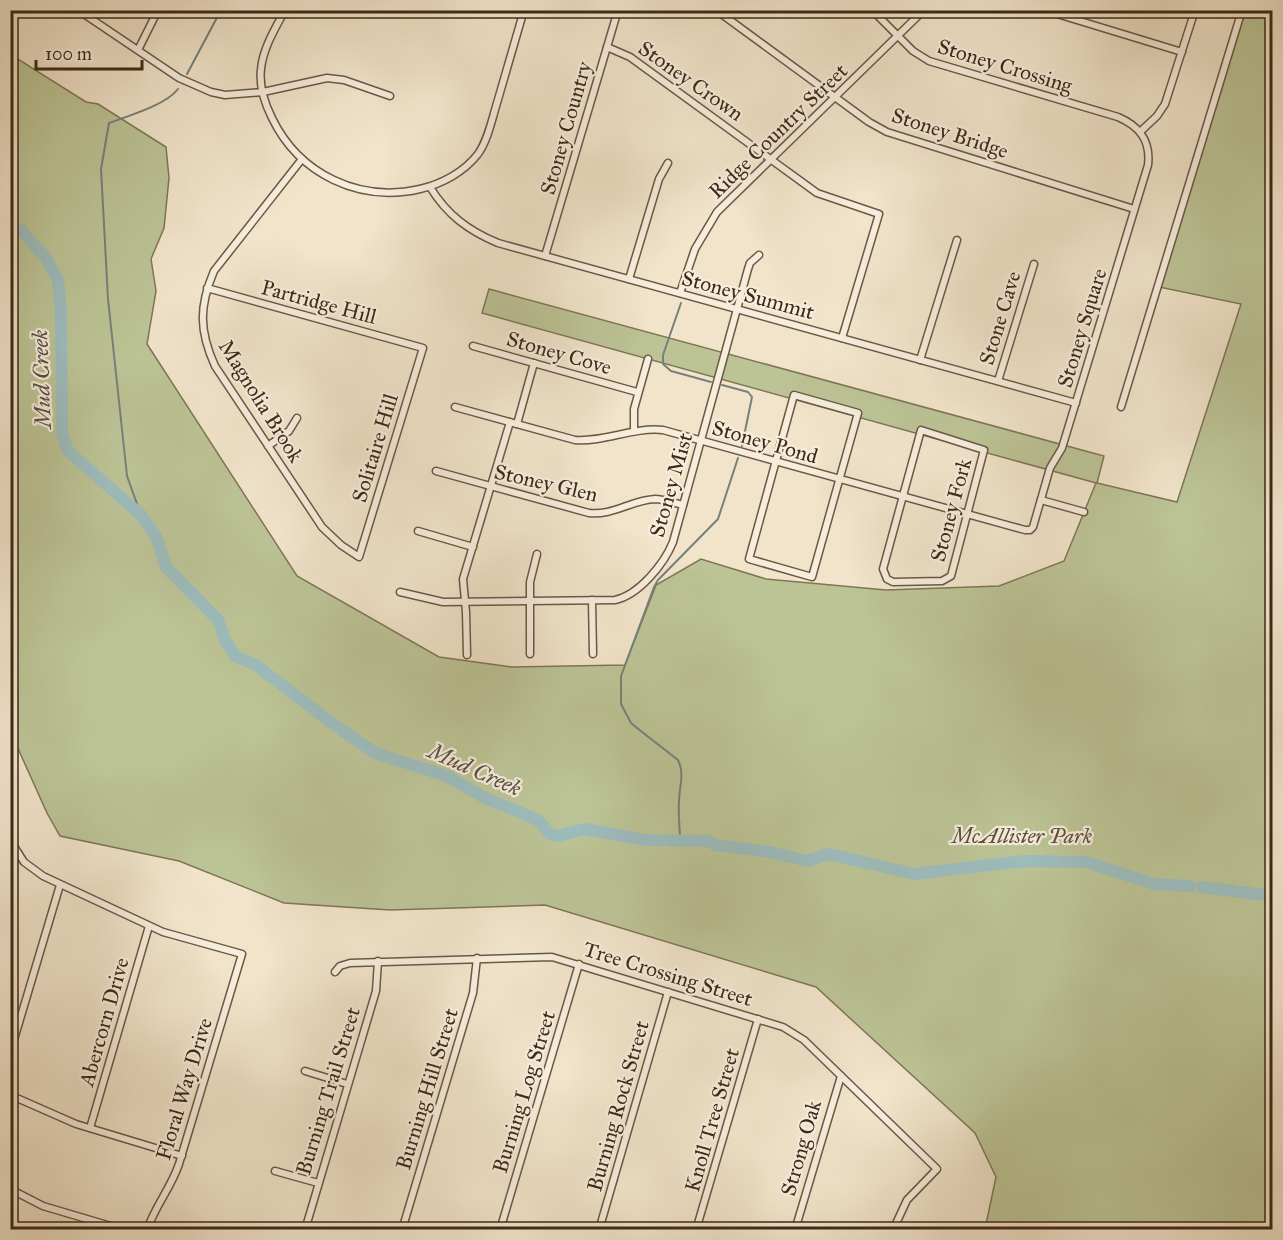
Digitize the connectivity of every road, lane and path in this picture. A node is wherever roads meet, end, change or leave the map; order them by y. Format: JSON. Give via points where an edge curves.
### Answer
{"nodes":[{"id":1,"x":78,"y":10,"type":"edge"},
{"id":2,"x":158,"y":10,"type":"edge"},
{"id":3,"x":285,"y":10,"type":"edge"},
{"id":4,"x":524,"y":10,"type":"edge"},
{"id":5,"x":618,"y":10,"type":"edge"},
{"id":6,"x":716,"y":10,"type":"edge"},
{"id":7,"x":872,"y":10,"type":"edge"},
{"id":8,"x":924,"y":10,"type":"edge"},
{"id":9,"x":1044,"y":10,"type":"edge"},
{"id":10,"x":1195,"y":10,"type":"edge"},
{"id":11,"x":1242,"y":10,"type":"edge"},
{"id":12,"x":899,"y":37,"type":"junction"},
{"id":13,"x":607,"y":47,"type":"junction"},
{"id":14,"x":138,"y":50,"type":"junction"},
{"id":15,"x":1182,"y":52,"type":"junction"},
{"id":16,"x":263,"y":92,"type":"junction"},
{"id":17,"x":390,"y":96,"type":"dead end"},
{"id":18,"x":836,"y":98,"type":"junction"},
{"id":19,"x":1141,"y":131,"type":"junction"},
{"id":20,"x":302,"y":159,"type":"junction"},
{"id":21,"x":772,"y":160,"type":"junction"},
{"id":22,"x":668,"y":163,"type":"dead end"},
{"id":23,"x":430,"y":187,"type":"junction"},
{"id":24,"x":1134,"y":209,"type":"junction"},
{"id":25,"x":957,"y":240,"type":"dead end"},
{"id":26,"x":545,"y":255,"type":"junction"},
{"id":27,"x":759,"y":255,"type":"dead end"},
{"id":28,"x":1034,"y":264,"type":"dead end"},
{"id":29,"x":629,"y":279,"type":"junction"},
{"id":30,"x":207,"y":288,"type":"junction"},
{"id":31,"x":680,"y":293,"type":"junction"},
{"id":32,"x":737,"y":309,"type":"junction"},
{"id":33,"x":842,"y":338,"type":"junction"},
{"id":34,"x":473,"y":346,"type":"dead end"},
{"id":35,"x":423,"y":348,"type":"joint"},
{"id":36,"x":648,"y":358,"type":"dead end"},
{"id":37,"x":920,"y":360,"type":"junction"},
{"id":38,"x":534,"y":363,"type":"junction"},
{"id":39,"x":998,"y":381,"type":"junction"},
{"id":40,"x":637,"y":392,"type":"junction"},
{"id":41,"x":1076,"y":403,"type":"junction"},
{"id":42,"x":455,"y":407,"type":"dead end"},
{"id":43,"x":1121,"y":407,"type":"dead end"},
{"id":44,"x":297,"y":418,"type":"dead end"},
{"id":45,"x":513,"y":423,"type":"junction"},
{"id":46,"x":634,"y":430,"type":"junction"},
{"id":47,"x":700,"y":441,"type":"junction"},
{"id":48,"x":268,"y":446,"type":"junction"},
{"id":49,"x":776,"y":462,"type":"junction"},
{"id":50,"x":436,"y":471,"type":"dead end"},
{"id":51,"x":840,"y":480,"type":"junction"},
{"id":52,"x":490,"y":487,"type":"junction"},
{"id":53,"x":903,"y":498,"type":"junction"},
{"id":54,"x":1041,"y":500,"type":"junction"},
{"id":55,"x":683,"y":505,"type":"junction"},
{"id":56,"x":1084,"y":512,"type":"dead end"},
{"id":57,"x":967,"y":515,"type":"junction"},
{"id":58,"x":1030,"y":530,"type":"joint"},
{"id":59,"x":418,"y":531,"type":"dead end"},
{"id":60,"x":473,"y":547,"type":"junction"},
{"id":61,"x":537,"y":554,"type":"dead end"},
{"id":62,"x":359,"y":557,"type":"joint"},
{"id":63,"x":400,"y":592,"type":"dead end"},
{"id":64,"x":592,"y":600,"type":"junction"},
{"id":65,"x":465,"y":602,"type":"junction"},
{"id":66,"x":529,"y":602,"type":"junction"},
{"id":67,"x":530,"y":654,"type":"dead end"},
{"id":68,"x":593,"y":654,"type":"dead end"},
{"id":69,"x":467,"y":655,"type":"dead end"},
{"id":70,"x":10,"y":840,"type":"edge"},
{"id":71,"x":60,"y":885,"type":"junction"},
{"id":72,"x":149,"y":926,"type":"junction"},
{"id":73,"x":477,"y":958,"type":"junction"},
{"id":74,"x":378,"y":961,"type":"junction"},
{"id":75,"x":579,"y":964,"type":"junction"},
{"id":76,"x":335,"y":972,"type":"dead end"},
{"id":77,"x":669,"y":992,"type":"junction"},
{"id":78,"x":758,"y":1019,"type":"junction"},
{"id":79,"x":10,"y":1053,"type":"edge"},
{"id":80,"x":305,"y":1071,"type":"dead end"},
{"id":81,"x":841,"y":1076,"type":"junction"},
{"id":82,"x":347,"y":1084,"type":"junction"},
{"id":83,"x":10,"y":1095,"type":"edge"},
{"id":84,"x":90,"y":1128,"type":"junction"},
{"id":85,"x":182,"y":1156,"type":"junction"},
{"id":86,"x":275,"y":1171,"type":"dead end"},
{"id":87,"x":318,"y":1183,"type":"junction"},
{"id":88,"x":10,"y":1189,"type":"edge"},
{"id":89,"x":124,"y":1230,"type":"edge"},
{"id":90,"x":147,"y":1230,"type":"edge"},
{"id":91,"x":304,"y":1230,"type":"edge"},
{"id":92,"x":402,"y":1230,"type":"edge"},
{"id":93,"x":500,"y":1230,"type":"edge"},
{"id":94,"x":599,"y":1230,"type":"edge"},
{"id":95,"x":696,"y":1230,"type":"edge"},
{"id":96,"x":795,"y":1230,"type":"edge"},
{"id":97,"x":893,"y":1230,"type":"edge"}],
"edges":[{"from":1,"to":14,"type":"street"},
{"from":2,"to":14,"type":"street"},
{"from":3,"to":16,"type":"street","via":[[264,51],[260,71]]},
{"from":4,"to":23,"type":"street","via":[[481,148],[463,169]]},
{"from":5,"to":13,"type":"street","name":"Stoney Country"},
{"from":6,"to":18,"type":"street","name":"Stoney Bridge"},
{"from":7,"to":12,"type":"street","name":"Stoney Crossing"},
{"from":8,"to":12,"type":"street","name":"Ridge Country Street"},
{"from":9,"to":15,"type":"street"},
{"from":10,"to":15,"type":"street"},
{"from":11,"to":43,"type":"street"},
{"from":12,"to":18,"type":"street","name":"Ridge Country Street"},
{"from":12,"to":19,"type":"street","name":"Stoney Crossing","via":[[929,61],[1118,117]]},
{"from":13,"to":21,"type":"street","name":"Stoney Crown","via":[[630,57]]},
{"from":13,"to":26,"type":"street","name":"Stoney Country"},
{"from":14,"to":16,"type":"street","via":[[179,78],[211,92]]},
{"from":15,"to":19,"type":"street","via":[[1165,104]]},
{"from":16,"to":17,"type":"street","via":[[327,78]]},
{"from":16,"to":20,"type":"street","via":[[276,126]]},
{"from":18,"to":21,"type":"street","name":"Ridge Country Street"},
{"from":18,"to":24,"type":"street","name":"Stoney Bridge","via":[[887,132]]},
{"from":19,"to":24,"type":"street","name":"Stoney Square","via":[[1149,156]]},
{"from":20,"to":23,"type":"street","via":[[332,180],[364,190],[402,192]]},
{"from":20,"to":30,"type":"street","name":"Magnolia Brook","via":[[220,262]]},
{"from":21,"to":31,"type":"street","name":"Ridge Country Street","via":[[708,225]]},
{"from":21,"to":33,"type":"street","name":"Stoney Crown","via":[[817,193],[879,214]]},
{"from":22,"to":29,"type":"street","via":[[659,179]]},
{"from":23,"to":26,"type":"street","name":"Stoney Summit","via":[[448,212],[481,236]]},
{"from":24,"to":41,"type":"street","name":"Stoney Square"},
{"from":25,"to":37,"type":"street"},
{"from":26,"to":29,"type":"street","name":"Stoney Summit"},
{"from":27,"to":32,"type":"street","name":"Stoney Mist","via":[[748,269]]},
{"from":28,"to":39,"type":"street","name":"Stone Cave"},
{"from":29,"to":31,"type":"street","name":"Stoney Summit"},
{"from":30,"to":35,"type":"street","name":"Partridge Hill"},
{"from":30,"to":48,"type":"street","name":"Magnolia Brook","via":[[202,323],[208,351]]},
{"from":31,"to":32,"type":"street","name":"Stoney Summit"},
{"from":32,"to":33,"type":"street","name":"Stoney Summit"},
{"from":32,"to":47,"type":"street","name":"Stoney Mist"},
{"from":33,"to":37,"type":"street","name":"Stoney Summit"},
{"from":34,"to":38,"type":"street","name":"Stoney Cove"},
{"from":35,"to":62,"type":"street","name":"Solitaire Hill"},
{"from":36,"to":40,"type":"street"},
{"from":37,"to":39,"type":"street","name":"Stoney Summit"},
{"from":38,"to":40,"type":"street","name":"Stoney Cove"},
{"from":38,"to":45,"type":"street"},
{"from":39,"to":41,"type":"street","name":"Stoney Summit"},
{"from":40,"to":46,"type":"street"},
{"from":41,"to":54,"type":"street","name":"Stoney Square"},
{"from":42,"to":45,"type":"street","name":"Stoney Pond"},
{"from":44,"to":48,"type":"street","via":[[289,430]]},
{"from":45,"to":46,"type":"street","name":"Stoney Pond","via":[[589,441]]},
{"from":45,"to":52,"type":"street"},
{"from":46,"to":47,"type":"street","name":"Stoney Pond","via":[[663,430]]},
{"from":47,"to":49,"type":"street","name":"Stoney Pond"},
{"from":47,"to":55,"type":"street","name":"Stoney Mist"},
{"from":48,"to":62,"type":"street","name":"Magnolia Brook","via":[[322,527]]},
{"from":49,"to":51,"type":"street","name":"Stoney Pond"},
{"from":49,"to":51,"type":"street","via":[[794,395],[858,413]]},
{"from":49,"to":51,"type":"street","via":[[749,559],[812,577]]},
{"from":50,"to":52,"type":"street","name":"Stoney Glen"},
{"from":51,"to":53,"type":"street","name":"Stoney Pond"},
{"from":52,"to":55,"type":"street","name":"Stoney Glen","via":[[598,514],[655,500]]},
{"from":52,"to":60,"type":"street"},
{"from":53,"to":57,"type":"street","name":"Stoney Pond"},
{"from":53,"to":57,"type":"street","name":"Stoney Fork","via":[[921,430],[984,450]]},
{"from":53,"to":57,"type":"street","name":"Stoney Fork","via":[[883,569],[893,582],[948,579]]},
{"from":54,"to":56,"type":"street"},
{"from":54,"to":58,"type":"street","name":"Stoney Square"},
{"from":55,"to":64,"type":"street","name":"Stoney Mist","via":[[670,548],[657,570],[627,596]]},
{"from":57,"to":58,"type":"street","name":"Stoney Pond"},
{"from":59,"to":60,"type":"street"},
{"from":60,"to":65,"type":"street","via":[[463,579]]},
{"from":61,"to":66,"type":"street"},
{"from":63,"to":65,"type":"street","name":"Stoney Mist","via":[[430,600]]},
{"from":64,"to":66,"type":"street","name":"Stoney Mist"},
{"from":64,"to":68,"type":"street"},
{"from":65,"to":66,"type":"street","name":"Stoney Mist"},
{"from":65,"to":69,"type":"street"},
{"from":66,"to":67,"type":"street"},
{"from":70,"to":71,"type":"street","via":[[31,869]]},
{"from":71,"to":72,"type":"street"},
{"from":71,"to":79,"type":"street"},
{"from":72,"to":84,"type":"street","name":"Abercorn Drive"},
{"from":72,"to":85,"type":"street","name":"Floral Way Drive","via":[[242,954]]},
{"from":73,"to":74,"type":"street","name":"Tree Crossing Street"},
{"from":73,"to":75,"type":"street","name":"Tree Crossing Street","via":[[543,956]]},
{"from":73,"to":92,"type":"street","name":"Burning Hill Street","via":[[473,993]]},
{"from":74,"to":76,"type":"street","name":"Tree Crossing Street","via":[[344,964]]},
{"from":74,"to":82,"type":"street","name":"Burning Trail Street","via":[[376,991]]},
{"from":75,"to":77,"type":"street","name":"Tree Crossing Street"},
{"from":75,"to":93,"type":"street","name":"Burning Log Street"},
{"from":77,"to":78,"type":"street","name":"Tree Crossing Street"},
{"from":77,"to":94,"type":"street","name":"Burning Rock Street"},
{"from":78,"to":81,"type":"street","name":"Tree Crossing Street","via":[[794,1032]]},
{"from":78,"to":95,"type":"street","name":"Knoll Tree Street"},
{"from":80,"to":82,"type":"street"},
{"from":81,"to":96,"type":"street","name":"Strong Oak"},
{"from":81,"to":97,"type":"street","name":"Tree Crossing Street","via":[[937,1169],[907,1200]]},
{"from":82,"to":87,"type":"street","name":"Burning Trail Street"},
{"from":83,"to":84,"type":"street"},
{"from":84,"to":85,"type":"street"},
{"from":85,"to":90,"type":"street","name":"Floral Way Drive"},
{"from":86,"to":87,"type":"street"},
{"from":87,"to":91,"type":"street","name":"Burning Trail Street"},
{"from":88,"to":89,"type":"street","via":[[43,1206]]}]}
